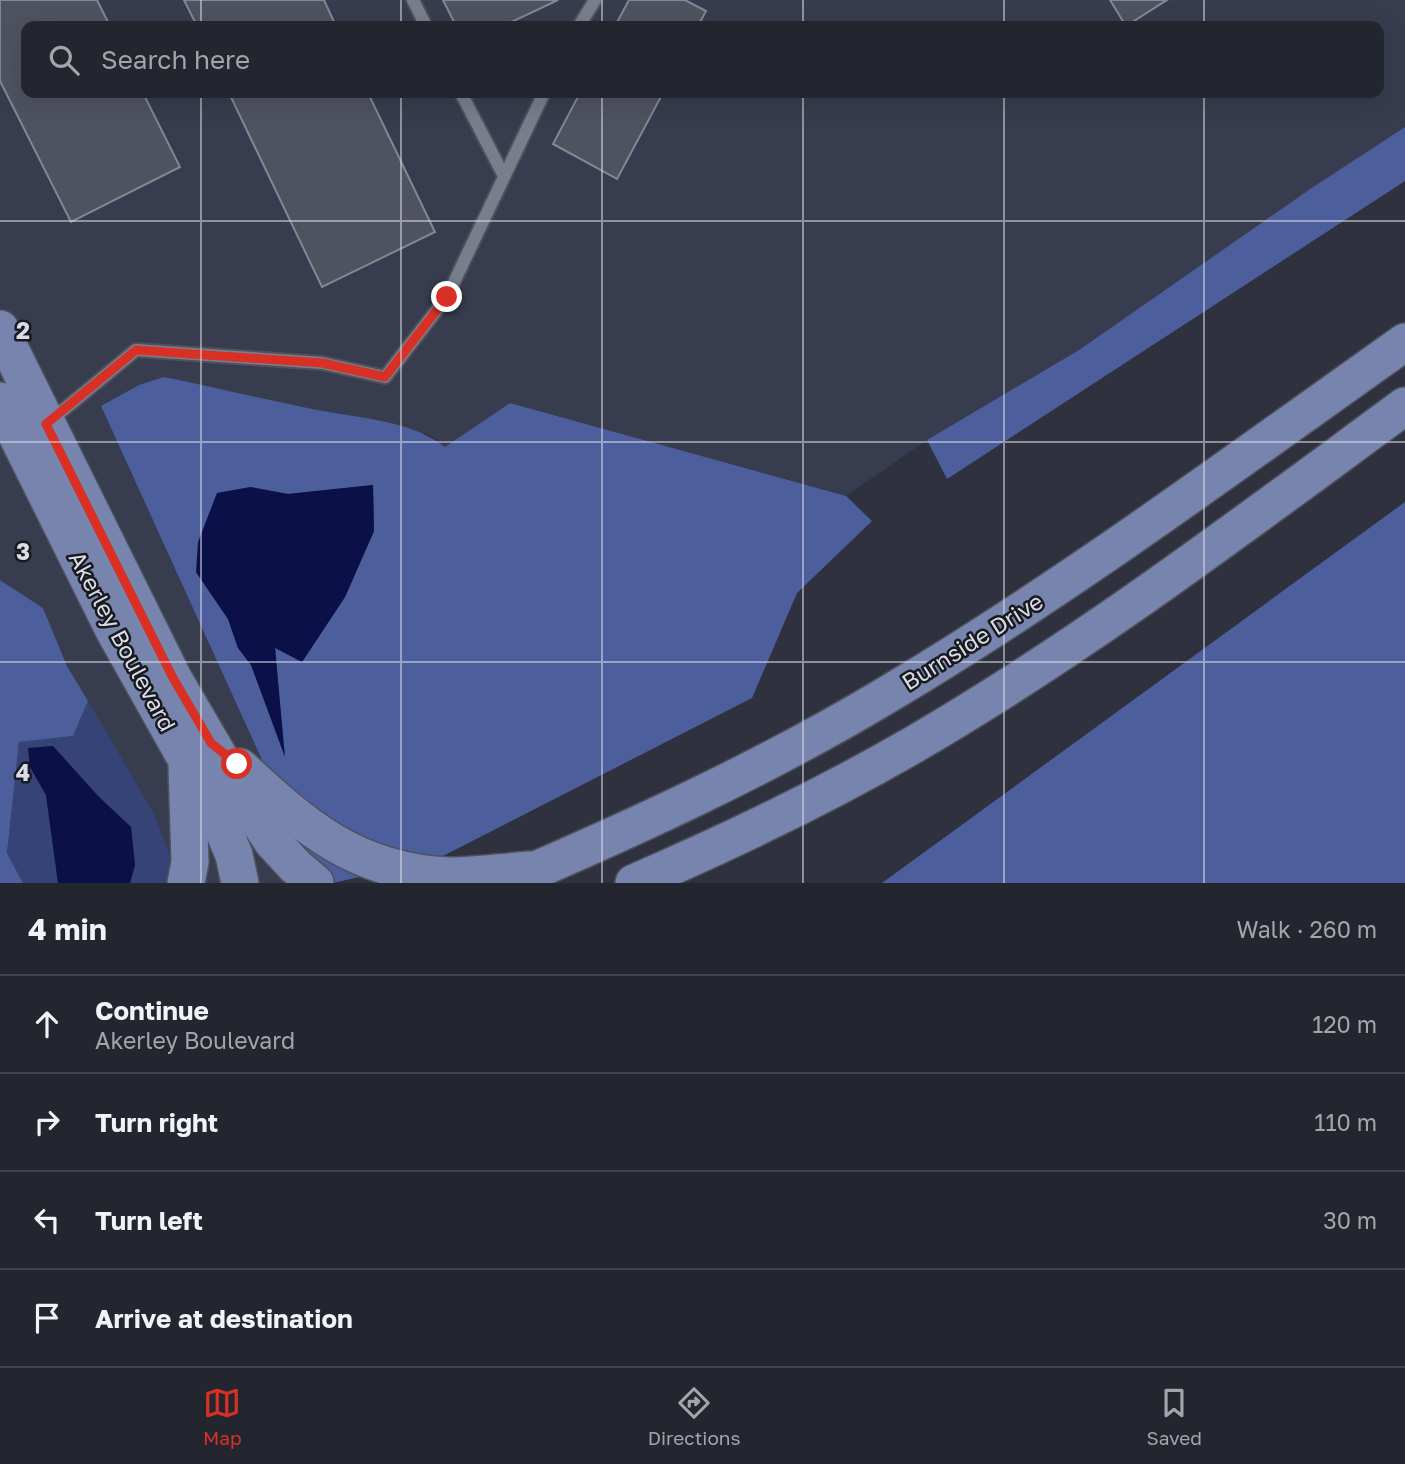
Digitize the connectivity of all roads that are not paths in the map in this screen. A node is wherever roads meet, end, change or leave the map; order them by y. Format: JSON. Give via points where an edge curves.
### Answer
{"nodes":[{"id":1,"x":413,"y":0,"type":"edge"},
{"id":2,"x":594,"y":0,"type":"edge"},
{"id":3,"x":424,"y":21,"type":"edge"},
{"id":4,"x":582,"y":21,"type":"edge"},
{"id":5,"x":464,"y":98,"type":"edge"},
{"id":6,"x":542,"y":98,"type":"edge"},
{"id":7,"x":504,"y":176,"type":"junction"},
{"id":8,"x":0,"y":329,"type":"edge"},
{"id":9,"x":1405,"y":342,"type":"edge"},
{"id":10,"x":0,"y":401,"type":"edge"},
{"id":11,"x":1405,"y":407,"type":"edge"},
{"id":12,"x":46,"y":424,"type":"junction"},
{"id":13,"x":199,"y":751,"type":"junction"},
{"id":14,"x":522,"y":876,"type":"edge"},
{"id":15,"x":186,"y":883,"type":"edge"},
{"id":16,"x":240,"y":883,"type":"edge"},
{"id":17,"x":315,"y":883,"type":"edge"},
{"id":18,"x":634,"y":883,"type":"edge"}],
"edges":[{"from":1,"to":3,"type":"lane"},
{"from":2,"to":4,"type":"lane"},
{"from":5,"to":7,"type":"lane"},
{"from":6,"to":7,"type":"lane"},
{"from":7,"to":12,"type":"lane","via":[[447,297],[385,377],[322,363],[136,350]]},
{"from":8,"to":12,"type":"main road","name":"Akerley Boulevard"},
{"from":9,"to":14,"type":"main road","name":"Burnside Drive","via":[[1030,606],[883,698],[635,826]]},
{"from":10,"to":13,"type":"main road","name":"Akerley Boulevard","via":[[115,632]]},
{"from":11,"to":18,"type":"main road","via":[[1060,653],[912,745],[769,821]]},
{"from":12,"to":13,"type":"main road","name":"Akerley Boulevard","via":[[173,678]]},
{"from":13,"to":14,"type":"main road","name":"Burnside Drive","via":[[321,837],[363,858],[427,874]]},
{"from":13,"to":15,"type":"main road"},
{"from":13,"to":16,"type":"main road","name":"Akerley Boulevard"},
{"from":13,"to":17,"type":"main road","name":"Akerley Boulevard","via":[[239,791],[272,841]]}]}
